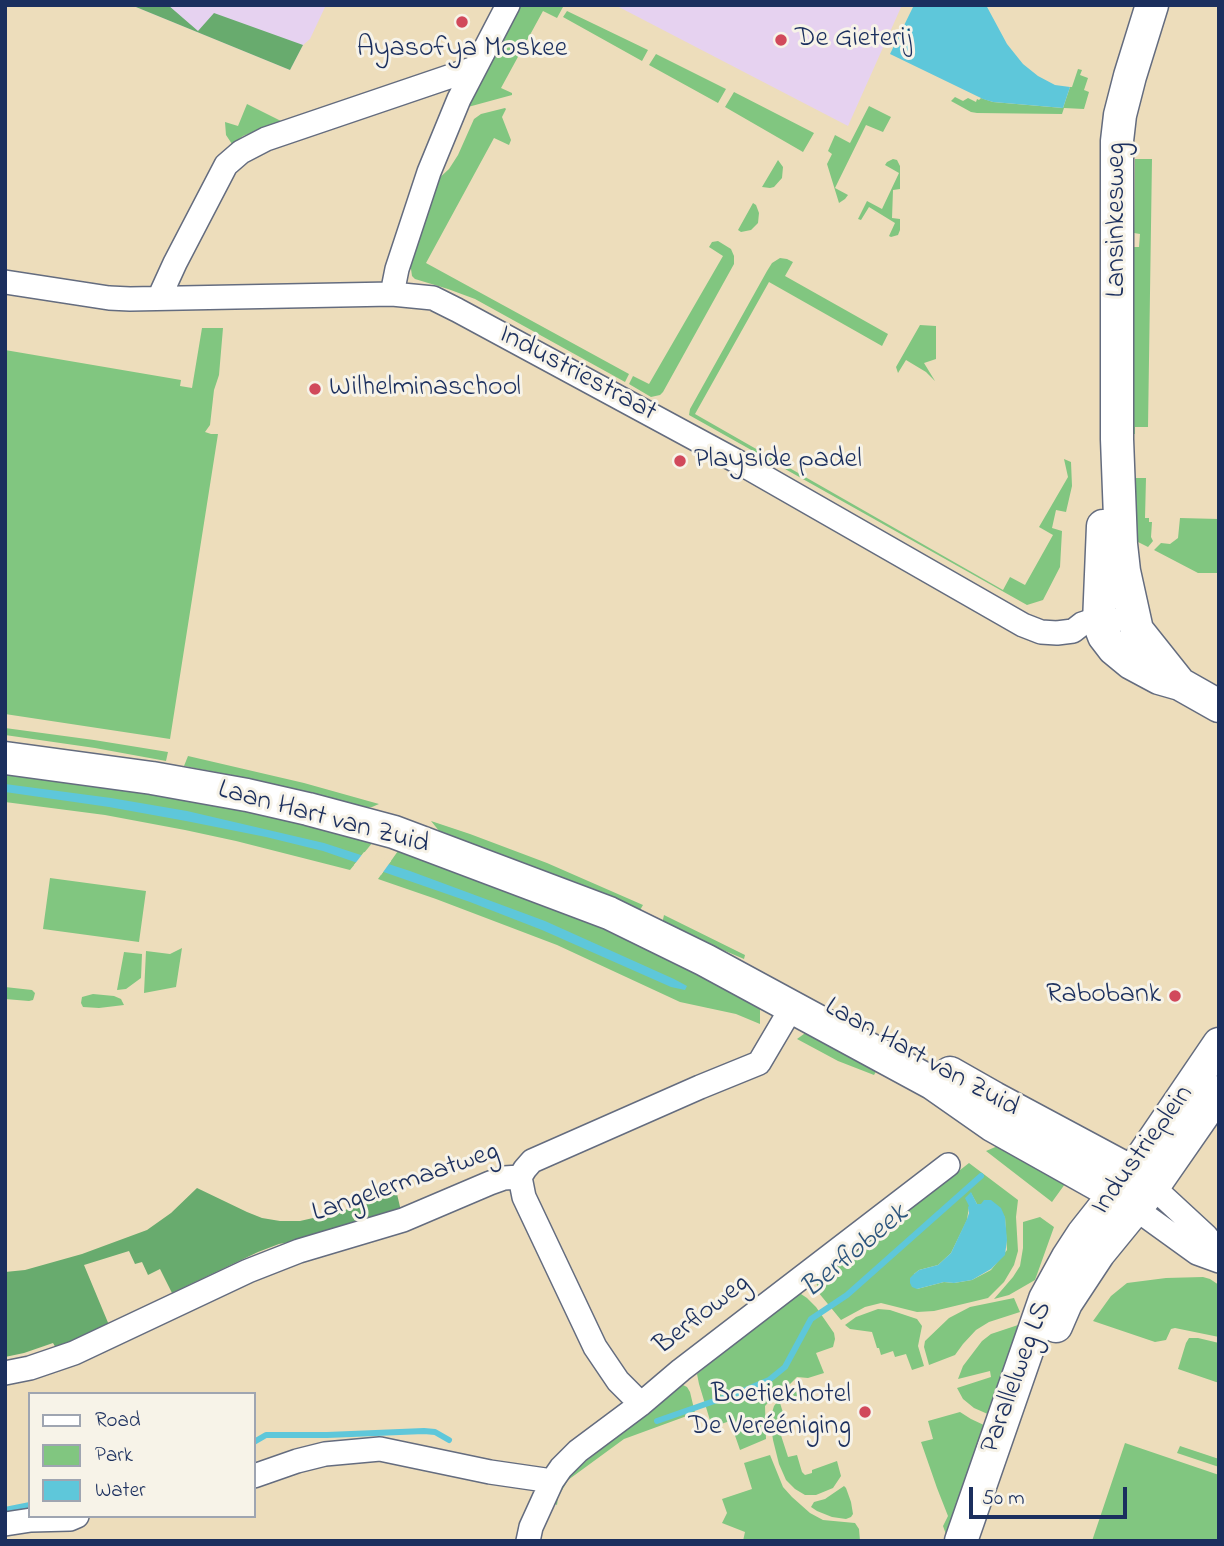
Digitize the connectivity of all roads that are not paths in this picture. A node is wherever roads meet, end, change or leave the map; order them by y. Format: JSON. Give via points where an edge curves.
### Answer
{"nodes":[{"id":1,"x":508,"y":5,"type":"edge"},
{"id":2,"x":1152,"y":5,"type":"edge"},
{"id":3,"x":475,"y":68,"type":"junction"},
{"id":4,"x":5,"y":282,"type":"edge"},
{"id":5,"x":393,"y":294,"type":"junction"},
{"id":6,"x":159,"y":298,"type":"junction"},
{"id":7,"x":1117,"y":439,"type":"junction"},
{"id":8,"x":1133,"y":617,"type":"junction"},
{"id":9,"x":1099,"y":623,"type":"junction"},
{"id":10,"x":1180,"y":684,"type":"junction"},
{"id":11,"x":1219,"y":706,"type":"edge"},
{"id":12,"x":5,"y":758,"type":"edge"},
{"id":13,"x":705,"y":960,"type":"junction"},
{"id":14,"x":792,"y":1007,"type":"junction"},
{"id":15,"x":1219,"y":1044,"type":"edge"},
{"id":16,"x":1219,"y":1092,"type":"edge"},
{"id":17,"x":948,"y":1165,"type":"dead end"},
{"id":18,"x":520,"y":1177,"type":"junction"},
{"id":19,"x":1134,"y":1191,"type":"junction"},
{"id":20,"x":1219,"y":1252,"type":"edge"},
{"id":21,"x":1080,"y":1260,"type":"junction"},
{"id":22,"x":1219,"y":1261,"type":"edge"},
{"id":23,"x":5,"y":1373,"type":"edge"},
{"id":24,"x":641,"y":1404,"type":"junction"},
{"id":25,"x":256,"y":1475,"type":"edge"},
{"id":26,"x":552,"y":1481,"type":"junction"},
{"id":27,"x":72,"y":1518,"type":"edge"},
{"id":28,"x":5,"y":1524,"type":"edge"},
{"id":29,"x":528,"y":1541,"type":"edge"},
{"id":30,"x":961,"y":1541,"type":"edge"},
{"id":31,"x":980,"y":1541,"type":"edge"}],
"edges":[{"from":1,"to":3,"type":"street"},
{"from":2,"to":7,"type":"main road","name":"Lansinkesweg","via":[[1130,76],[1117,141]]},
{"from":3,"to":5,"type":"street","via":[[429,172]]},
{"from":3,"to":6,"type":"street","via":[[266,139],[241,152],[226,165]]},
{"from":4,"to":6,"type":"street","name":"Industriestraat","via":[[108,298]]},
{"from":5,"to":6,"type":"street","name":"Industriestraat"},
{"from":5,"to":9,"type":"street","name":"Industriestraat","via":[[433,298],[457,310],[1023,625],[1057,633],[1088,622]]},
{"from":7,"to":8,"type":"main road","name":"Lansinkesweg","via":[[1121,544]]},
{"from":7,"to":9,"type":"main road","name":"Lansinkesweg","via":[[1106,468]]},
{"from":8,"to":9,"type":"street","name":"Industriestraat"},
{"from":8,"to":10,"type":"main road","via":[[1137,630]]},
{"from":9,"to":10,"type":"main road","via":[[1114,649],[1130,663]]},
{"from":10,"to":11,"type":"main road"},
{"from":12,"to":13,"type":"main road","name":"Laan Hart van Zuid","via":[[247,795],[394,832],[609,913]]},
{"from":13,"to":14,"type":"main road","name":"Laan Hart van Zuid"},
{"from":13,"to":19,"type":"main road","name":"Laan Hart van Zuid","via":[[755,973],[915,1051]]},
{"from":14,"to":18,"type":"street","name":"Langelermaatweg","via":[[760,1063],[533,1161]]},
{"from":14,"to":19,"type":"main road","name":"Laan Hart van Zuid","via":[[932,1083],[992,1125]]},
{"from":15,"to":19,"type":"main road","name":"Industrieplein"},
{"from":16,"to":19,"type":"main road","name":"Industrieplein"},
{"from":17,"to":24,"type":"street","name":"Berfloweg"},
{"from":18,"to":23,"type":"street","name":"Langelermaatweg","via":[[489,1183],[403,1220],[248,1270],[74,1353]]},
{"from":18,"to":24,"type":"street","via":[[524,1196],[595,1347]]},
{"from":19,"to":20,"type":"street","via":[[1206,1237]]},
{"from":19,"to":21,"type":"main road","name":"Industrieplein"},
{"from":19,"to":22,"type":"street","via":[[1198,1253]]},
{"from":21,"to":30,"type":"main road","name":"Parallelweg LS","via":[[1041,1307]]},
{"from":21,"to":31,"type":"main road","name":"Parallelweg LS"},
{"from":24,"to":26,"type":"street","name":"Berfloweg","via":[[578,1451]]},
{"from":25,"to":26,"type":"street","via":[[325,1454],[370,1449]]},
{"from":26,"to":29,"type":"street","name":"Berfloweg"},
{"from":27,"to":28,"type":"street"}]}
